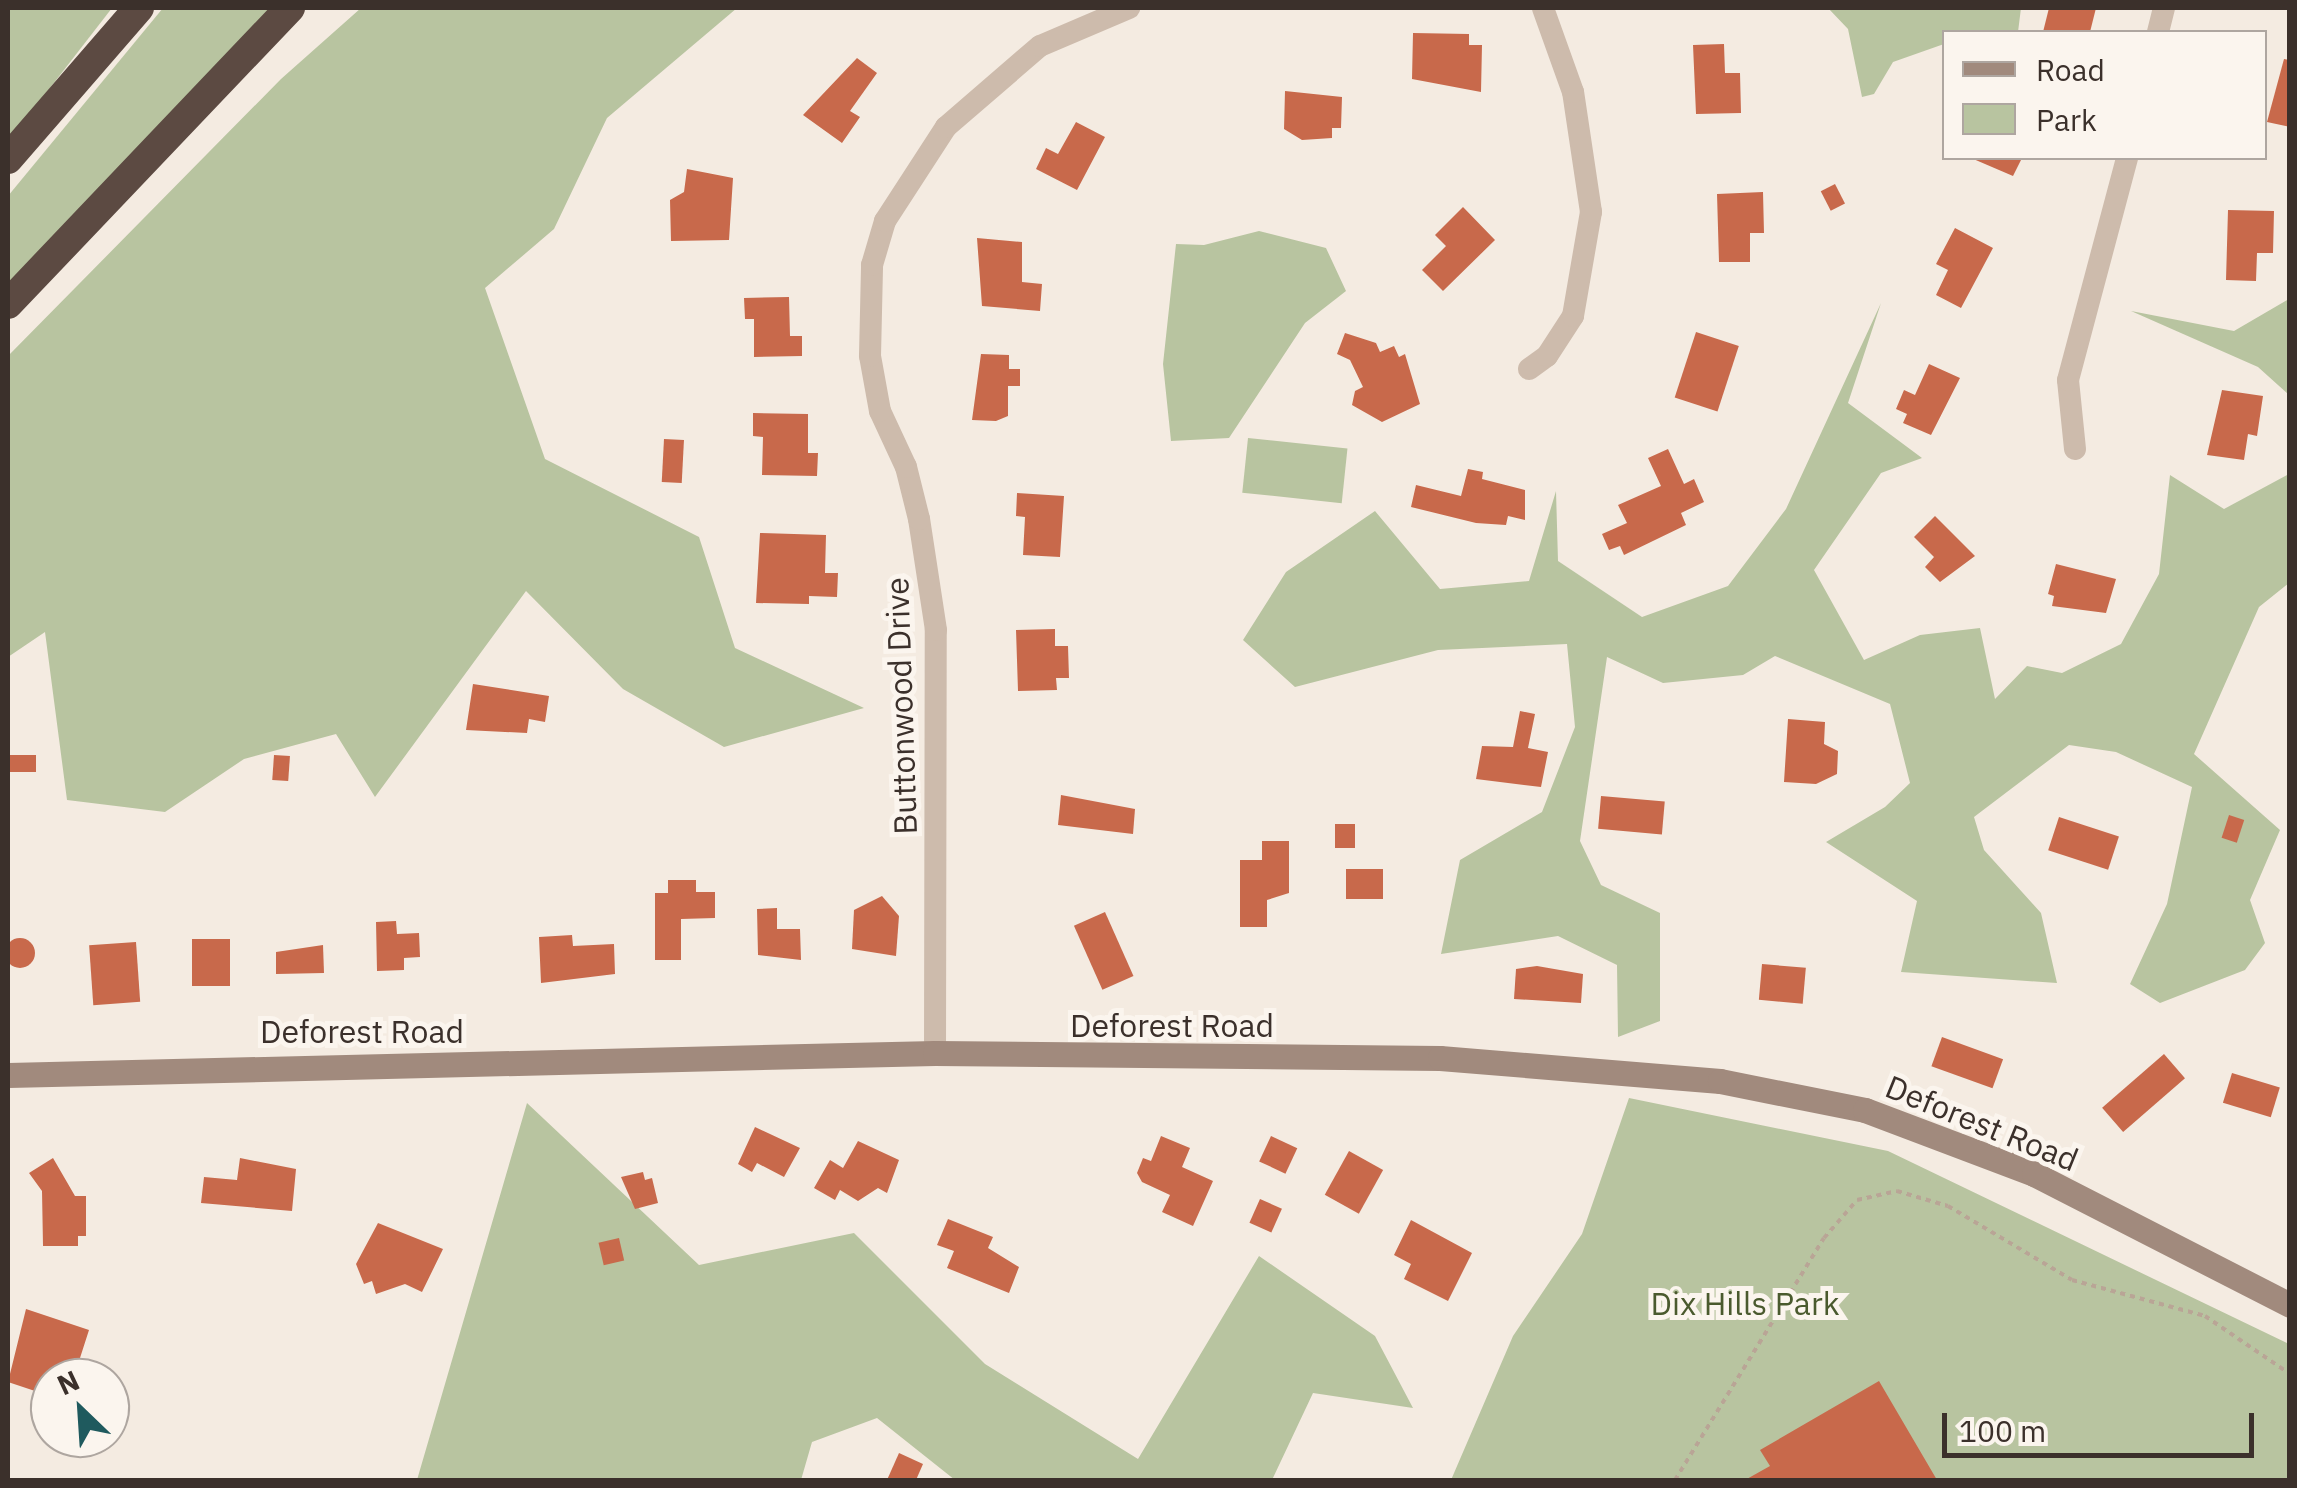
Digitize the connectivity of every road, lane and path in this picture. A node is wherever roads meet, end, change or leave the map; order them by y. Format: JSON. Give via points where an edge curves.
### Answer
{"nodes":[{"id":1,"x":139,"y":8,"type":"edge"},
{"id":2,"x":290,"y":8,"type":"edge"},
{"id":3,"x":1128,"y":8,"type":"edge"},
{"id":4,"x":1543,"y":8,"type":"edge"},
{"id":5,"x":8,"y":160,"type":"edge"},
{"id":6,"x":2125,"y":160,"type":"edge"},
{"id":7,"x":8,"y":304,"type":"edge"},
{"id":8,"x":1529,"y":369,"type":"dead end"},
{"id":9,"x":2075,"y":448,"type":"dead end"},
{"id":10,"x":935,"y":1053,"type":"junction"},
{"id":11,"x":8,"y":1075,"type":"edge"},
{"id":12,"x":2290,"y":1304,"type":"edge"},
{"id":13,"x":2290,"y":1374,"type":"edge"},
{"id":14,"x":1675,"y":1480,"type":"edge"}],
"edges":[{"from":1,"to":5,"type":"highway"},
{"from":2,"to":7,"type":"highway"},
{"from":3,"to":10,"type":"street","name":"Buttonwood Drive","via":[[1040,46],[946,126],[885,221],[872,265],[870,356],[880,411],[920,519],[936,630]]},
{"from":4,"to":8,"type":"street","via":[[1573,92],[1592,212],[1573,316],[1547,356]]},
{"from":6,"to":9,"type":"street","via":[[2068,380]]},
{"from":10,"to":11,"type":"street","name":"Deforest Road"},
{"from":10,"to":12,"type":"street","name":"Deforest Road","via":[[1440,1058],[1720,1081],[1865,1110],[2034,1174]]},
{"from":13,"to":14,"type":"path","via":[[2206,1316],[2072,1280],[1948,1206],[1896,1192],[1857,1200],[1824,1238]]}]}
